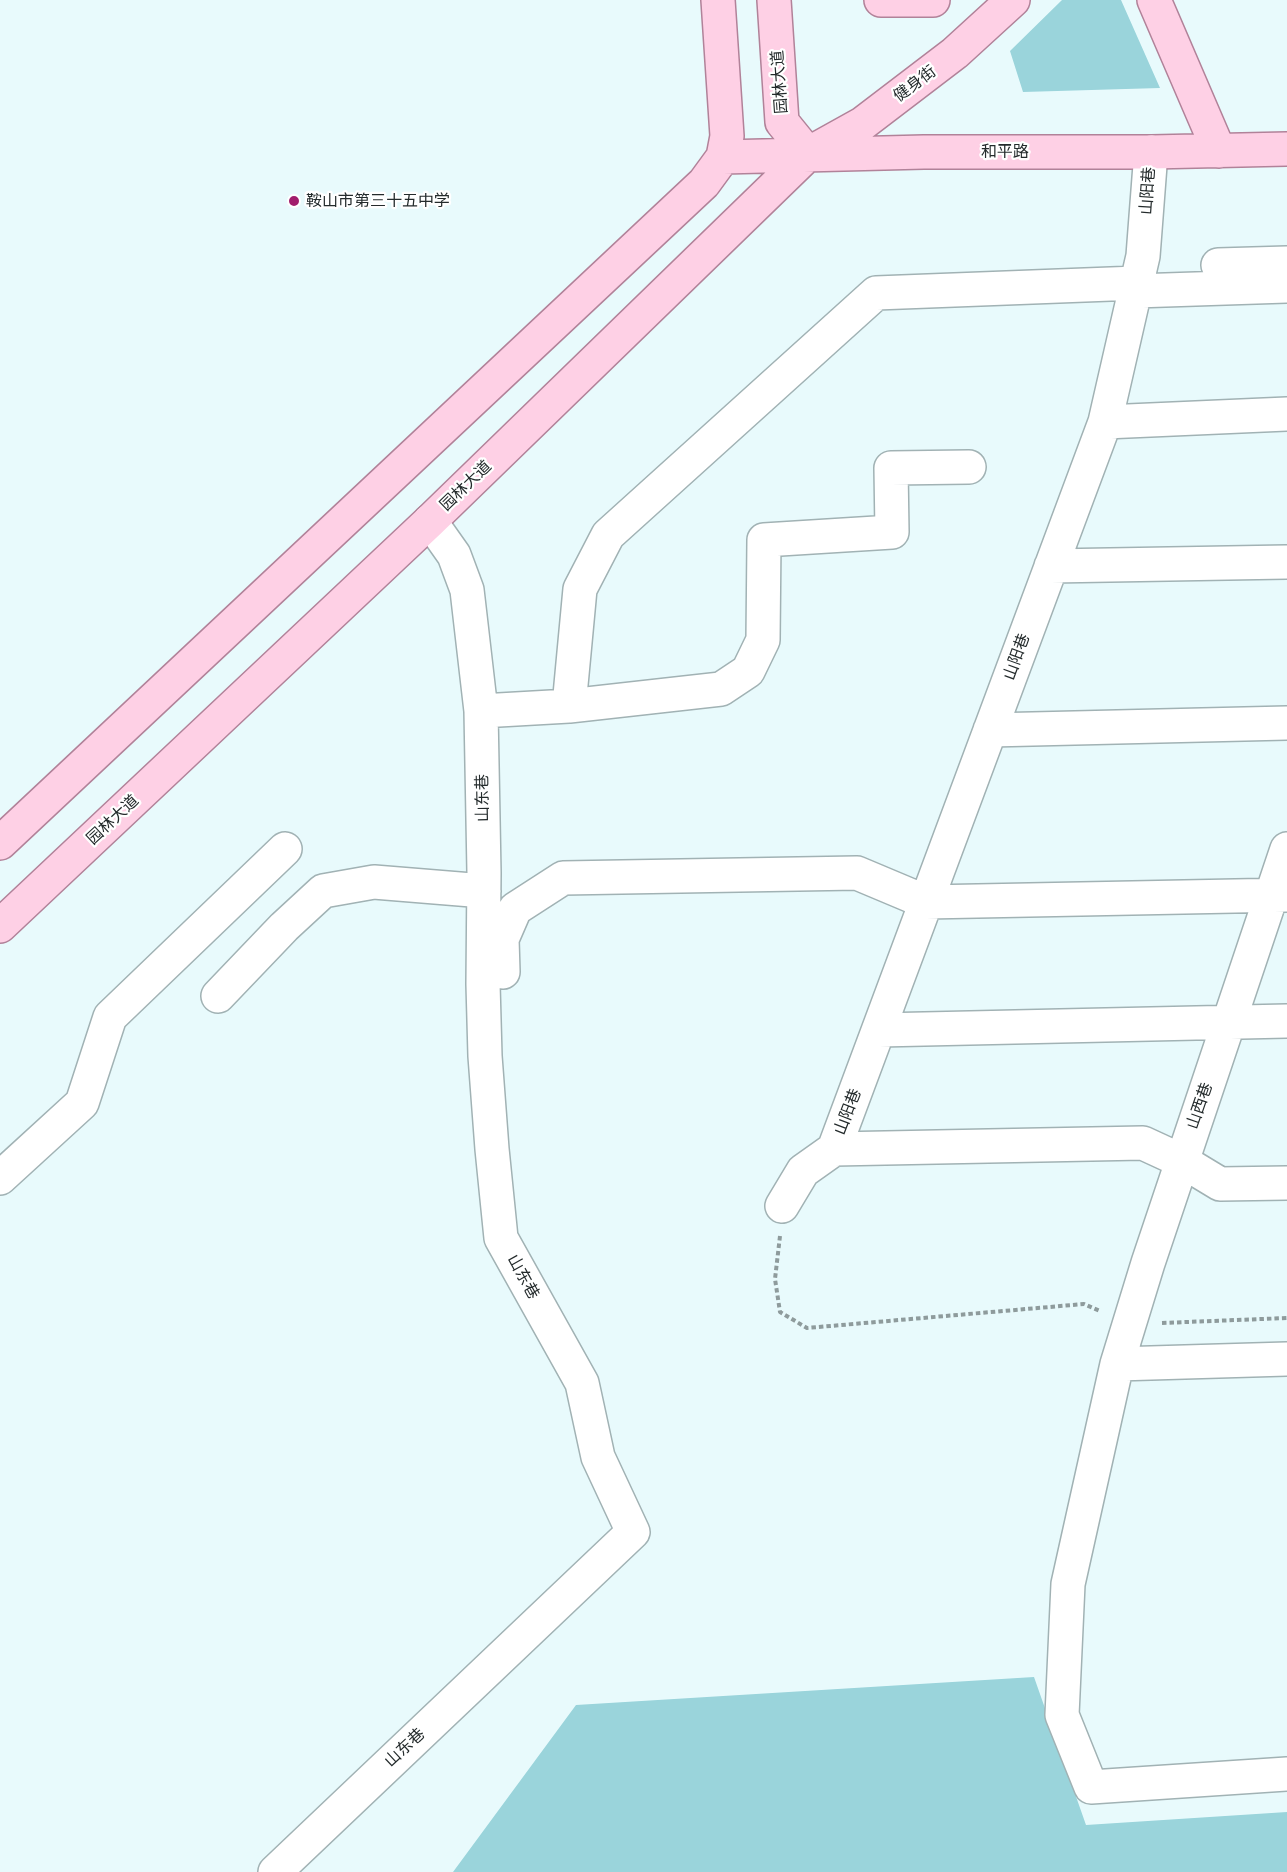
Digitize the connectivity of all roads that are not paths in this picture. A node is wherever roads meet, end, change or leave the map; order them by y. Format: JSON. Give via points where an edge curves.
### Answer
{"nodes":[{"id":1,"x":718,"y":0,"type":"edge"},
{"id":2,"x":774,"y":0,"type":"edge"},
{"id":3,"x":881,"y":0,"type":"edge"},
{"id":4,"x":933,"y":0,"type":"edge"},
{"id":5,"x":1013,"y":0,"type":"edge"},
{"id":6,"x":1154,"y":0,"type":"edge"},
{"id":7,"x":1287,"y":149,"type":"edge"},
{"id":8,"x":1219,"y":151,"type":"junction"},
{"id":9,"x":1151,"y":152,"type":"junction"},
{"id":10,"x":808,"y":154,"type":"junction"},
{"id":11,"x":723,"y":157,"type":"junction"},
{"id":12,"x":1287,"y":263,"type":"edge"},
{"id":13,"x":1218,"y":265,"type":"dead end"},
{"id":14,"x":1287,"y":286,"type":"edge"},
{"id":15,"x":1136,"y":287,"type":"junction"},
{"id":16,"x":1287,"y":414,"type":"edge"},
{"id":17,"x":1106,"y":422,"type":"junction"},
{"id":18,"x":969,"y":467,"type":"dead end"},
{"id":19,"x":430,"y":521,"type":"junction"},
{"id":20,"x":1287,"y":562,"type":"edge"},
{"id":21,"x":1052,"y":566,"type":"junction"},
{"id":22,"x":568,"y":706,"type":"junction"},
{"id":23,"x":482,"y":711,"type":"junction"},
{"id":24,"x":1287,"y":723,"type":"edge"},
{"id":25,"x":990,"y":730,"type":"junction"},
{"id":26,"x":0,"y":843,"type":"edge"},
{"id":27,"x":285,"y":849,"type":"dead end"},
{"id":28,"x":1287,"y":849,"type":"edge"},
{"id":29,"x":484,"y":891,"type":"junction"},
{"id":30,"x":1279,"y":895,"type":"edge"},
{"id":31,"x":926,"y":902,"type":"junction"},
{"id":32,"x":0,"y":926,"type":"edge"},
{"id":33,"x":218,"y":996,"type":"dead end"},
{"id":34,"x":503,"y":997,"type":"dead end"},
{"id":35,"x":1287,"y":1021,"type":"edge"},
{"id":36,"x":1229,"y":1022,"type":"junction"},
{"id":37,"x":879,"y":1030,"type":"junction"},
{"id":38,"x":834,"y":1149,"type":"junction"},
{"id":39,"x":1182,"y":1161,"type":"junction"},
{"id":40,"x":0,"y":1179,"type":"edge"},
{"id":41,"x":1287,"y":1183,"type":"edge"},
{"id":42,"x":782,"y":1206,"type":"road end"},
{"id":43,"x":1287,"y":1359,"type":"edge"},
{"id":44,"x":1117,"y":1364,"type":"junction"},
{"id":45,"x":1287,"y":1774,"type":"edge"},
{"id":46,"x":275,"y":1872,"type":"edge"}],
"edges":[{"from":1,"to":11,"type":"main road","via":[[727,136]]},
{"from":2,"to":10,"type":"main road","name":"园林大道","via":[[782,122]]},
{"from":3,"to":4,"type":"main road"},
{"from":5,"to":10,"type":"main road","name":"健身街","via":[[956,53],[862,124]]},
{"from":6,"to":8,"type":"main road"},
{"from":7,"to":8,"type":"main road","name":"和平路"},
{"from":8,"to":9,"type":"main road","name":"和平路"},
{"from":9,"to":10,"type":"main road","name":"和平路"},
{"from":9,"to":15,"type":"street","name":"山阳巷","via":[[1143,256]]},
{"from":10,"to":11,"type":"main road","name":"和平路"},
{"from":10,"to":19,"type":"main road","name":"园林大道"},
{"from":11,"to":26,"type":"main road","via":[[704,183]]},
{"from":12,"to":13,"type":"street"},
{"from":14,"to":15,"type":"street"},
{"from":15,"to":17,"type":"street","name":"山阳巷"},
{"from":15,"to":22,"type":"street","via":[[876,293],[608,535],[580,589]]},
{"from":16,"to":17,"type":"street"},
{"from":17,"to":21,"type":"street","name":"山阳巷"},
{"from":18,"to":22,"type":"street","via":[[891,468],[892,532],[764,540],[763,640],[748,670],[721,689]]},
{"from":19,"to":23,"type":"street","name":"山东巷","via":[[454,555],[467,590]]},
{"from":19,"to":32,"type":"main road","name":"园林大道"},
{"from":20,"to":21,"type":"street"},
{"from":21,"to":25,"type":"street","name":"山阳巷"},
{"from":22,"to":23,"type":"street"},
{"from":23,"to":29,"type":"street","name":"山东巷"},
{"from":24,"to":25,"type":"street"},
{"from":25,"to":31,"type":"street","name":"山阳巷"},
{"from":27,"to":40,"type":"street","via":[[110,1017],[82,1103]]},
{"from":28,"to":30,"type":"street","name":"山西巷"},
{"from":29,"to":33,"type":"street","via":[[374,882],[323,891]]},
{"from":29,"to":46,"type":"street","name":"山东巷","via":[[485,1056],[501,1238],[582,1383],[598,1457],[633,1532]]},
{"from":30,"to":31,"type":"street"},
{"from":30,"to":36,"type":"street","name":"山西巷"},
{"from":31,"to":34,"type":"street","via":[[857,873],[563,878],[514,909],[502,939]]},
{"from":31,"to":37,"type":"street","name":"山阳巷"},
{"from":35,"to":36,"type":"street"},
{"from":36,"to":37,"type":"street"},
{"from":36,"to":39,"type":"street","name":"山西巷"},
{"from":37,"to":38,"type":"street","name":"山阳巷"},
{"from":38,"to":39,"type":"street","via":[[1143,1143]]},
{"from":38,"to":42,"type":"street","via":[[803,1171]]},
{"from":39,"to":41,"type":"street","via":[[1220,1184]]},
{"from":39,"to":44,"type":"street","name":"山西巷"},
{"from":43,"to":44,"type":"street"},
{"from":44,"to":45,"type":"street","name":"山西巷","via":[[1068,1584],[1062,1715],[1082,1768],[1091,1787]]}]}
